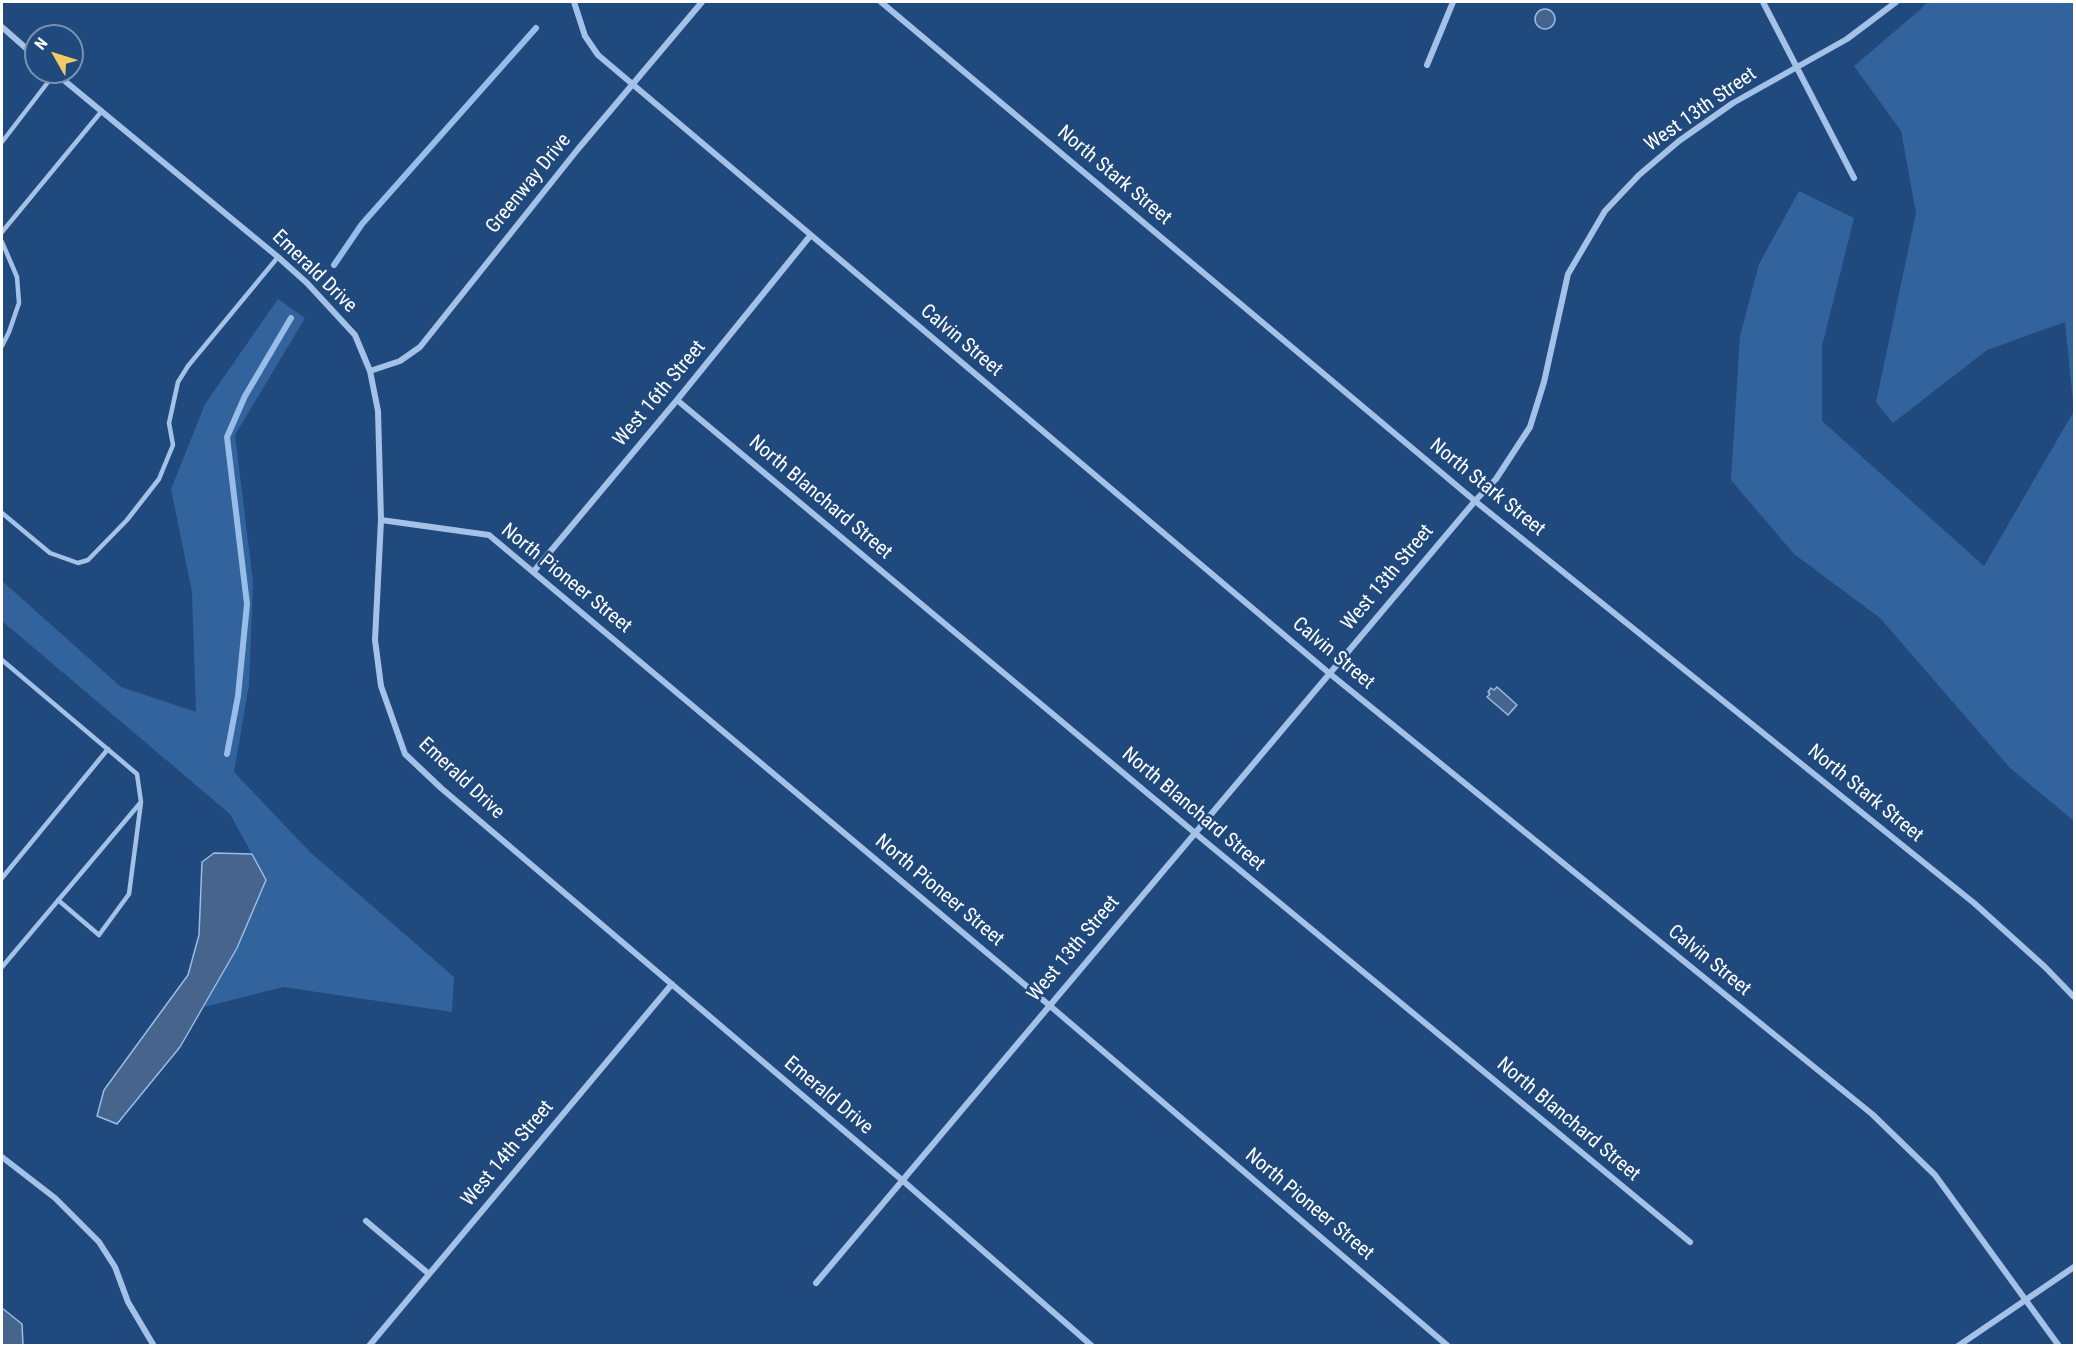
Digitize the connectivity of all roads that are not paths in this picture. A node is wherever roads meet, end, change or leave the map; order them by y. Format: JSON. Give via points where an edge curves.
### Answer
{"nodes":[{"id":1,"x":574,"y":2,"type":"edge"},
{"id":2,"x":702,"y":2,"type":"edge"},
{"id":3,"x":881,"y":2,"type":"edge"},
{"id":4,"x":1453,"y":2,"type":"edge"},
{"id":5,"x":1763,"y":2,"type":"edge"},
{"id":6,"x":1896,"y":2,"type":"edge"},
{"id":7,"x":2,"y":27,"type":"edge"},
{"id":8,"x":24,"y":46,"type":"edge"},
{"id":9,"x":1427,"y":64,"type":"dead end"},
{"id":10,"x":1797,"y":67,"type":"junction"},
{"id":11,"x":47,"y":84,"type":"edge"},
{"id":12,"x":68,"y":84,"type":"edge"},
{"id":13,"x":633,"y":84,"type":"junction"},
{"id":14,"x":101,"y":112,"type":"junction"},
{"id":15,"x":2,"y":142,"type":"edge"},
{"id":16,"x":1854,"y":178,"type":"dead end"},
{"id":17,"x":2,"y":231,"type":"edge"},
{"id":18,"x":810,"y":236,"type":"junction"},
{"id":19,"x":2,"y":242,"type":"edge"},
{"id":20,"x":278,"y":257,"type":"junction"},
{"id":21,"x":2,"y":346,"type":"edge"},
{"id":22,"x":370,"y":371,"type":"junction"},
{"id":23,"x":677,"y":400,"type":"junction"},
{"id":24,"x":1475,"y":501,"type":"junction"},
{"id":25,"x":2,"y":513,"type":"edge"},
{"id":26,"x":381,"y":520,"type":"junction"},
{"id":27,"x":534,"y":571,"type":"junction"},
{"id":28,"x":2,"y":660,"type":"edge"},
{"id":29,"x":1329,"y":673,"type":"junction"},
{"id":30,"x":108,"y":749,"type":"junction"},
{"id":31,"x":141,"y":802,"type":"junction"},
{"id":32,"x":1194,"y":833,"type":"junction"},
{"id":33,"x":2,"y":878,"type":"edge"},
{"id":34,"x":58,"y":900,"type":"junction"},
{"id":35,"x":2,"y":967,"type":"edge"},
{"id":36,"x":672,"y":984,"type":"junction"},
{"id":37,"x":2074,"y":997,"type":"edge"},
{"id":38,"x":1049,"y":1005,"type":"junction"},
{"id":39,"x":2,"y":1157,"type":"edge"},
{"id":40,"x":902,"y":1180,"type":"junction"},
{"id":41,"x":366,"y":1221,"type":"dead end"},
{"id":42,"x":1690,"y":1242,"type":"dead end"},
{"id":43,"x":2074,"y":1267,"type":"edge"},
{"id":44,"x":429,"y":1274,"type":"junction"},
{"id":45,"x":816,"y":1282,"type":"dead end"},
{"id":46,"x":2026,"y":1299,"type":"junction"},
{"id":47,"x":154,"y":1346,"type":"edge"},
{"id":48,"x":369,"y":1346,"type":"edge"},
{"id":49,"x":1092,"y":1346,"type":"edge"},
{"id":50,"x":1448,"y":1346,"type":"edge"},
{"id":51,"x":1958,"y":1346,"type":"edge"},
{"id":52,"x":2059,"y":1346,"type":"edge"}],
"edges":[{"from":1,"to":13,"type":"street","name":"Calvin Street","via":[[585,36],[598,55]]},
{"from":2,"to":13,"type":"street","name":"Greenway Drive"},
{"from":3,"to":24,"type":"street","name":"North Stark Street"},
{"from":4,"to":9,"type":"street"},
{"from":5,"to":10,"type":"street"},
{"from":6,"to":10,"type":"street","name":"West 13th Street","via":[[1847,39]]},
{"from":7,"to":8,"type":"street"},
{"from":10,"to":16,"type":"street"},
{"from":10,"to":24,"type":"street","name":"West 13th Street","via":[[1733,103],[1679,141],[1605,211],[1568,274],[1530,427],[1496,479]]},
{"from":11,"to":15,"type":"lane"},
{"from":12,"to":14,"type":"street","name":"Emerald Drive"},
{"from":13,"to":18,"type":"street","name":"Calvin Street"},
{"from":13,"to":22,"type":"street","name":"Greenway Drive","via":[[420,346],[400,361]]},
{"from":14,"to":17,"type":"lane"},
{"from":14,"to":20,"type":"street","name":"Emerald Drive"},
{"from":18,"to":23,"type":"street","name":"West 16th Street"},
{"from":18,"to":29,"type":"street","name":"Calvin Street"},
{"from":19,"to":21,"type":"lane","via":[[17,277],[19,303]]},
{"from":20,"to":22,"type":"street","name":"Emerald Drive","via":[[355,335]]},
{"from":20,"to":25,"type":"lane","via":[[188,366],[178,382],[169,423],[173,445],[159,480],[88,560],[78,563],[50,553]]},
{"from":22,"to":26,"type":"street","name":"Emerald Drive","via":[[378,411]]},
{"from":23,"to":27,"type":"street","name":"West 16th Street"},
{"from":23,"to":32,"type":"street","name":"North Blanchard Street"},
{"from":24,"to":29,"type":"street","name":"West 13th Street"},
{"from":24,"to":37,"type":"street","name":"North Stark Street","via":[[1974,903]]},
{"from":26,"to":27,"type":"street","name":"North Pioneer Street","via":[[489,535]]},
{"from":26,"to":36,"type":"street","name":"Emerald Drive","via":[[375,640],[381,686],[405,754]]},
{"from":27,"to":38,"type":"street","name":"North Pioneer Street"},
{"from":28,"to":30,"type":"lane"},
{"from":29,"to":32,"type":"street","name":"West 13th Street"},
{"from":29,"to":46,"type":"street","name":"Calvin Street","via":[[1872,1114],[1935,1174]]},
{"from":30,"to":31,"type":"lane","via":[[137,774]]},
{"from":30,"to":33,"type":"lane"},
{"from":31,"to":34,"type":"lane"},
{"from":31,"to":34,"type":"lane","via":[[129,894],[99,935]]},
{"from":32,"to":38,"type":"street","name":"West 13th Street"},
{"from":32,"to":42,"type":"street","name":"North Blanchard Street"},
{"from":34,"to":35,"type":"lane"},
{"from":36,"to":40,"type":"street","name":"Emerald Drive"},
{"from":36,"to":44,"type":"street","name":"West 14th Street"},
{"from":38,"to":40,"type":"street","name":"West 13th Street"},
{"from":38,"to":50,"type":"street","name":"North Pioneer Street"},
{"from":39,"to":47,"type":"street","via":[[55,1198],[99,1242]]},
{"from":40,"to":45,"type":"street","name":"West 13th Street"},
{"from":40,"to":49,"type":"street","name":"Emerald Drive"},
{"from":41,"to":44,"type":"street"},
{"from":43,"to":46,"type":"street"},
{"from":44,"to":48,"type":"street","name":"West 14th Street"},
{"from":46,"to":51,"type":"street"},
{"from":46,"to":52,"type":"street","name":"Calvin Street"}]}
